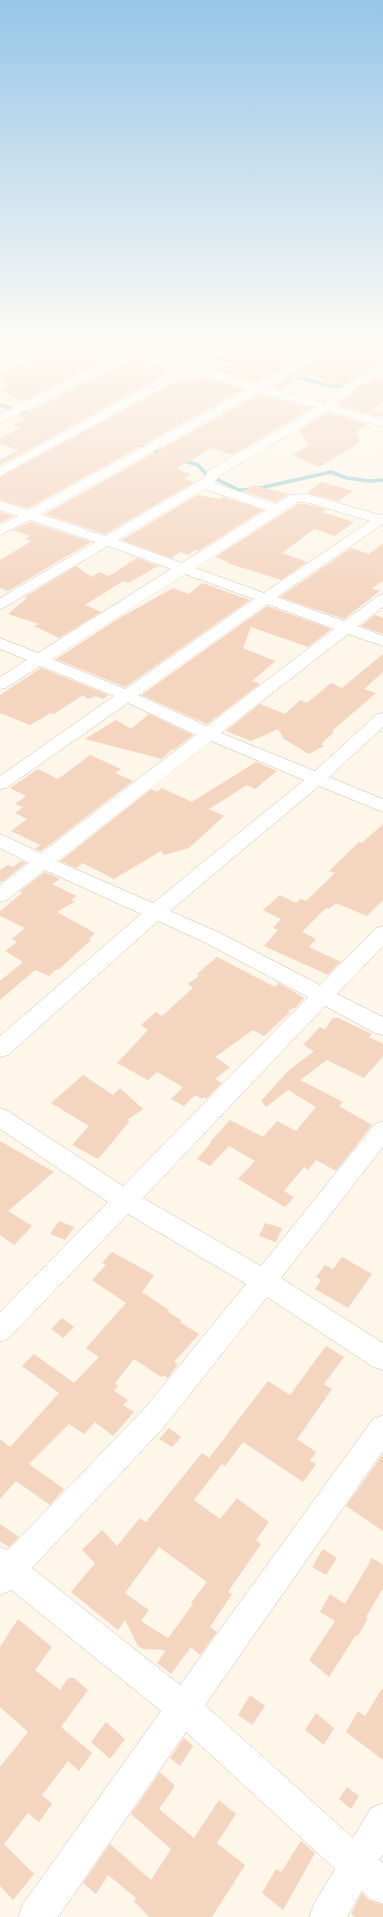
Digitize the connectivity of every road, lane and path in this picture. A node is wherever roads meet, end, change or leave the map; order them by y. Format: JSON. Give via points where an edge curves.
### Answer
{"nodes":[{"id":1,"x":76,"y":430,"type":"edge"},
{"id":2,"x":181,"y":430,"type":"edge"},
{"id":3,"x":288,"y":430,"type":"edge"},
{"id":4,"x":0,"y":472,"type":"edge"},
{"id":5,"x":209,"y":479,"type":"junction"},
{"id":6,"x":0,"y":505,"type":"edge"},
{"id":7,"x":277,"y":509,"type":"junction"},
{"id":8,"x":29,"y":514,"type":"junction"},
{"id":9,"x":382,"y":519,"type":"edge"},
{"id":10,"x":0,"y":531,"type":"edge"},
{"id":11,"x":107,"y":540,"type":"junction"},
{"id":12,"x":184,"y":570,"type":"junction"},
{"id":13,"x":266,"y":598,"type":"junction"},
{"id":14,"x":383,"y":599,"type":"edge"},
{"id":15,"x":0,"y":604,"type":"edge"},
{"id":16,"x":345,"y":628,"type":"junction"},
{"id":17,"x":383,"y":641,"type":"edge"},
{"id":18,"x":0,"y":643,"type":"edge"},
{"id":19,"x":39,"y":659,"type":"junction"},
{"id":20,"x":0,"y":684,"type":"edge"},
{"id":21,"x":125,"y":695,"type":"junction"},
{"id":22,"x":383,"y":718,"type":"edge"},
{"id":23,"x":210,"y":734,"type":"junction"},
{"id":24,"x":318,"y":778,"type":"junction"},
{"id":25,"x":0,"y":784,"type":"edge"},
{"id":26,"x":383,"y":806,"type":"edge"},
{"id":27,"x":0,"y":840,"type":"edge"},
{"id":28,"x":43,"y":862,"type":"junction"},
{"id":29,"x":0,"y":895,"type":"edge"},
{"id":30,"x":156,"y":912,"type":"junction"},
{"id":31,"x":383,"y":933,"type":"edge"},
{"id":32,"x":322,"y":996,"type":"junction"},
{"id":33,"x":383,"y":1027,"type":"edge"},
{"id":34,"x":0,"y":1049,"type":"edge"},
{"id":35,"x":0,"y":1118,"type":"edge"},
{"id":36,"x":383,"y":1130,"type":"edge"},
{"id":37,"x":125,"y":1200,"type":"junction"},
{"id":38,"x":264,"y":1281,"type":"junction"},
{"id":39,"x":0,"y":1330,"type":"edge"},
{"id":40,"x":383,"y":1358,"type":"edge"},
{"id":41,"x":383,"y":1428,"type":"edge"},
{"id":42,"x":3,"y":1570,"type":"edge"},
{"id":43,"x":183,"y":1708,"type":"junction"},
{"id":44,"x":383,"y":1820,"type":"edge"},
{"id":45,"x":357,"y":1865,"type":"junction"},
{"id":46,"x":383,"y":1886,"type":"edge"},
{"id":47,"x":36,"y":1917,"type":"edge"},
{"id":48,"x":327,"y":1917,"type":"edge"}],
"edges":[{"from":1,"to":4,"type":"street"},
{"from":2,"to":8,"type":"street"},
{"from":3,"to":5,"type":"street"},
{"from":5,"to":7,"type":"street"},
{"from":5,"to":11,"type":"street"},
{"from":6,"to":8,"type":"street"},
{"from":7,"to":9,"type":"street","via":[[300,497]]},
{"from":7,"to":12,"type":"street"},
{"from":8,"to":10,"type":"street"},
{"from":8,"to":11,"type":"street"},
{"from":9,"to":13,"type":"street"},
{"from":11,"to":12,"type":"street"},
{"from":11,"to":15,"type":"street"},
{"from":12,"to":13,"type":"street"},
{"from":12,"to":19,"type":"street"},
{"from":13,"to":16,"type":"street"},
{"from":13,"to":21,"type":"street"},
{"from":14,"to":16,"type":"street"},
{"from":16,"to":17,"type":"street"},
{"from":16,"to":23,"type":"street"},
{"from":18,"to":19,"type":"street"},
{"from":19,"to":20,"type":"street"},
{"from":19,"to":21,"type":"street"},
{"from":21,"to":23,"type":"street"},
{"from":21,"to":25,"type":"street"},
{"from":22,"to":24,"type":"street"},
{"from":23,"to":24,"type":"street"},
{"from":23,"to":28,"type":"street"},
{"from":24,"to":26,"type":"street"},
{"from":24,"to":30,"type":"street"},
{"from":27,"to":28,"type":"street"},
{"from":28,"to":29,"type":"street"},
{"from":28,"to":30,"type":"street"},
{"from":30,"to":32,"type":"street","via":[[213,938]]},
{"from":30,"to":34,"type":"street"},
{"from":31,"to":32,"type":"street"},
{"from":32,"to":33,"type":"street"},
{"from":32,"to":37,"type":"street"},
{"from":35,"to":37,"type":"street"},
{"from":36,"to":38,"type":"street"},
{"from":37,"to":38,"type":"street"},
{"from":37,"to":39,"type":"street"},
{"from":38,"to":40,"type":"street"},
{"from":38,"to":42,"type":"street","via":[[154,1418]]},
{"from":41,"to":43,"type":"street"},
{"from":42,"to":43,"type":"street"},
{"from":43,"to":45,"type":"street"},
{"from":43,"to":47,"type":"street"},
{"from":44,"to":45,"type":"street"},
{"from":45,"to":46,"type":"street"},
{"from":45,"to":48,"type":"street"}]}
